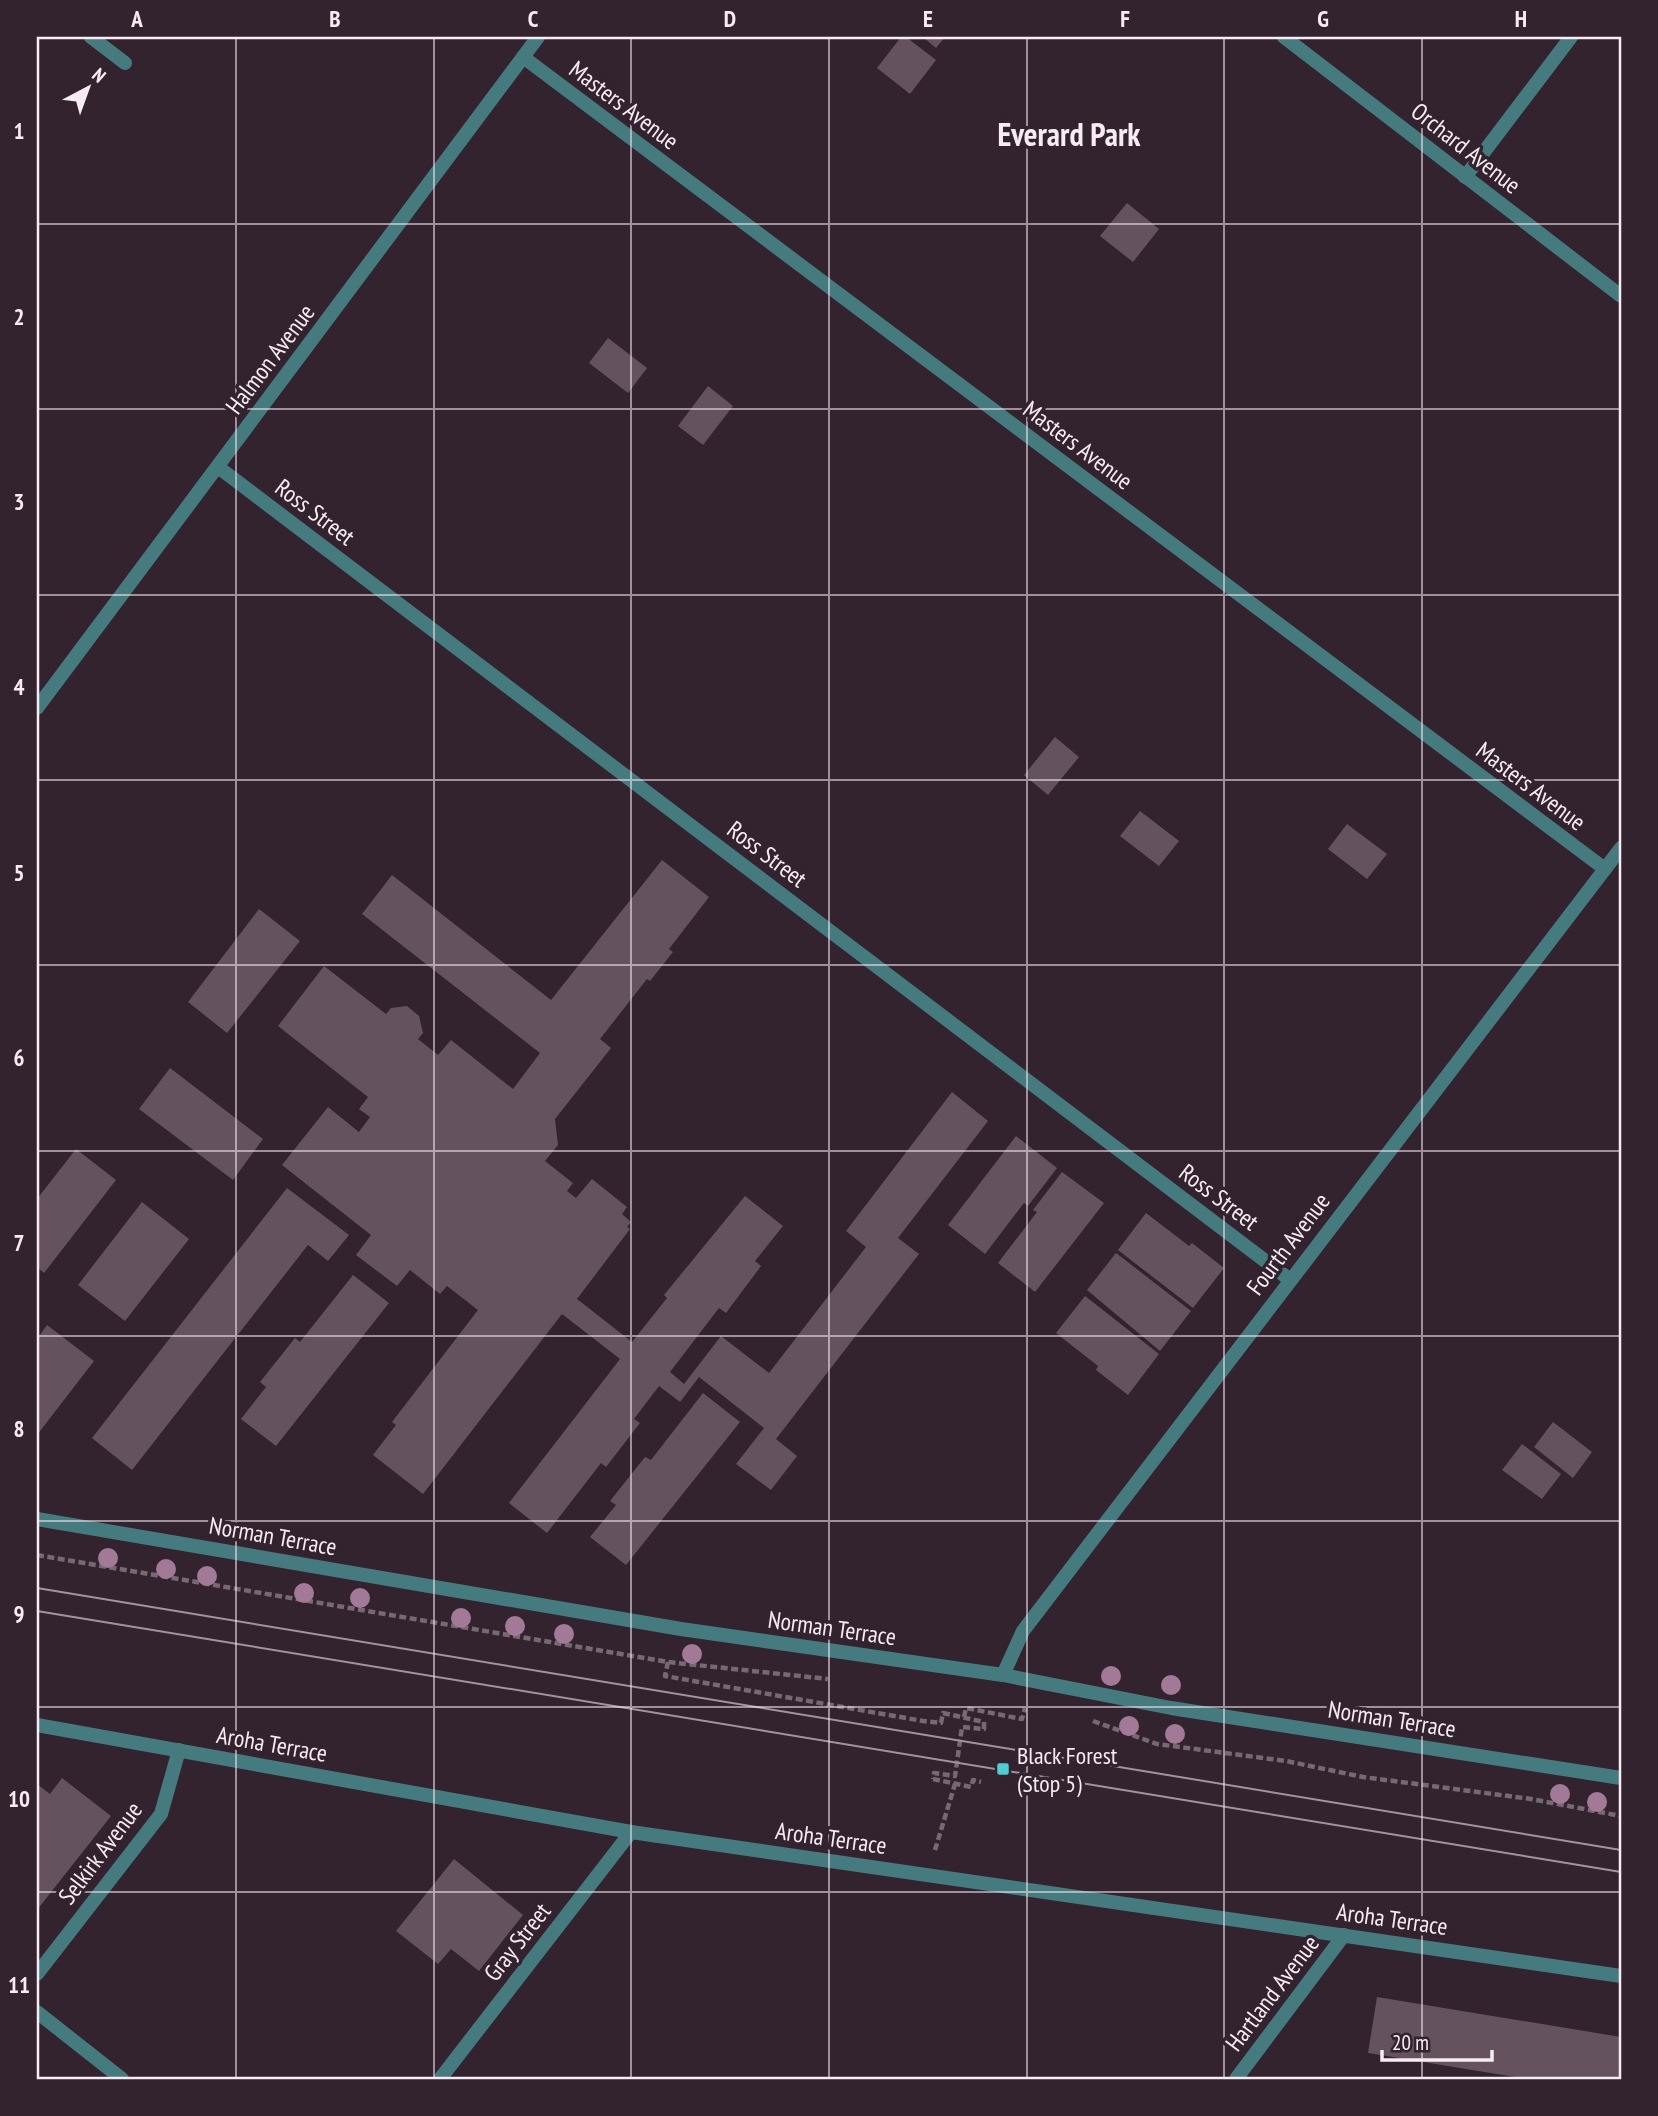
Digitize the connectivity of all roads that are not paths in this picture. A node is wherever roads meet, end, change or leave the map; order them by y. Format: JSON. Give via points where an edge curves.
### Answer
{"nodes":[{"id":1,"x":91,"y":37,"type":"edge"},
{"id":2,"x":538,"y":37,"type":"edge"},
{"id":3,"x":1284,"y":37,"type":"edge"},
{"id":4,"x":1571,"y":37,"type":"edge"},
{"id":5,"x":523,"y":57,"type":"junction"},
{"id":6,"x":125,"y":63,"type":"dead end"},
{"id":7,"x":1465,"y":177,"type":"junction"},
{"id":8,"x":1621,"y":296,"type":"edge"},
{"id":9,"x":218,"y":467,"type":"junction"},
{"id":10,"x":37,"y":708,"type":"edge"},
{"id":11,"x":1621,"y":848,"type":"edge"},
{"id":12,"x":1605,"y":869,"type":"junction"},
{"id":13,"x":1289,"y":1279,"type":"junction"},
{"id":14,"x":37,"y":1519,"type":"edge"},
{"id":15,"x":1003,"y":1675,"type":"junction"},
{"id":16,"x":37,"y":1725,"type":"edge"},
{"id":17,"x":179,"y":1750,"type":"junction"},
{"id":18,"x":1621,"y":1778,"type":"edge"},
{"id":19,"x":631,"y":1832,"type":"junction"},
{"id":20,"x":1344,"y":1935,"type":"junction"},
{"id":21,"x":37,"y":1974,"type":"edge"},
{"id":22,"x":1621,"y":1976,"type":"edge"},
{"id":23,"x":37,"y":2012,"type":"edge"},
{"id":24,"x":122,"y":2079,"type":"edge"},
{"id":25,"x":440,"y":2079,"type":"edge"},
{"id":26,"x":1236,"y":2079,"type":"edge"}],
"edges":[{"from":1,"to":6,"type":"street"},
{"from":2,"to":5,"type":"street","name":"Halmon Avenue"},
{"from":3,"to":7,"type":"street","name":"Orchard Avenue"},
{"from":4,"to":7,"type":"street"},
{"from":5,"to":9,"type":"street","name":"Halmon Avenue"},
{"from":5,"to":12,"type":"street","name":"Masters Avenue"},
{"from":7,"to":8,"type":"street","name":"Orchard Avenue"},
{"from":9,"to":10,"type":"street","name":"Halmon Avenue"},
{"from":9,"to":13,"type":"street","name":"Ross Street"},
{"from":11,"to":12,"type":"street","name":"Fourth Avenue"},
{"from":12,"to":13,"type":"street","name":"Fourth Avenue"},
{"from":13,"to":15,"type":"street","name":"Fourth Avenue","via":[[1023,1631]]},
{"from":14,"to":15,"type":"street","name":"Norman Terrace","via":[[681,1629]]},
{"from":15,"to":18,"type":"street","name":"Norman Terrace","via":[[1171,1708]]},
{"from":16,"to":17,"type":"street","name":"Aroha Terrace"},
{"from":17,"to":19,"type":"street","name":"Aroha Terrace"},
{"from":17,"to":21,"type":"street","name":"Selkirk Avenue","via":[[161,1814]]},
{"from":19,"to":20,"type":"street","name":"Aroha Terrace"},
{"from":19,"to":25,"type":"street","name":"Gray Street"},
{"from":20,"to":22,"type":"street","name":"Aroha Terrace"},
{"from":20,"to":26,"type":"street","name":"Hartland Avenue"},
{"from":23,"to":24,"type":"street"}]}
